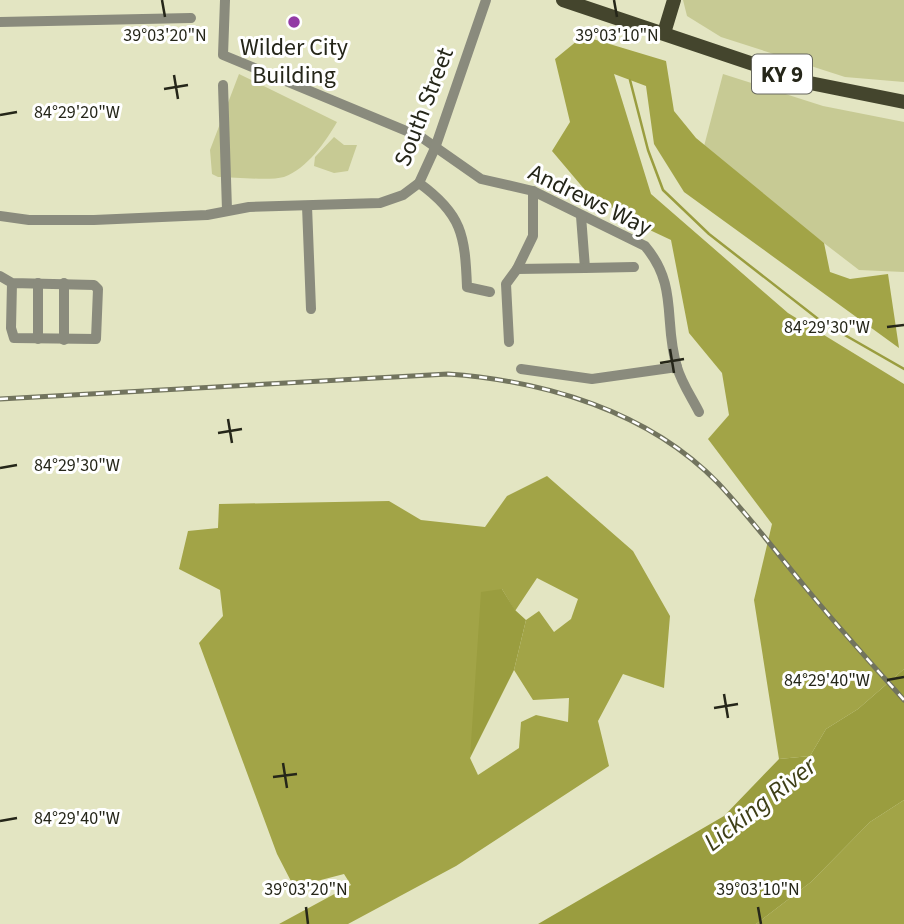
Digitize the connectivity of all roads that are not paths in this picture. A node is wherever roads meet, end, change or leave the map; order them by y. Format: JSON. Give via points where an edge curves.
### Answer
{"nodes":[{"id":1,"x":225,"y":0,"type":"edge"},
{"id":2,"x":485,"y":0,"type":"edge"},
{"id":3,"x":564,"y":0,"type":"edge"},
{"id":4,"x":674,"y":0,"type":"edge"},
{"id":5,"x":191,"y":18,"type":"dead end"},
{"id":6,"x":0,"y":22,"type":"edge"},
{"id":7,"x":664,"y":33,"type":"junction"},
{"id":8,"x":223,"y":85,"type":"dead end"},
{"id":9,"x":904,"y":102,"type":"edge"},
{"id":10,"x":435,"y":148,"type":"junction"},
{"id":11,"x":419,"y":183,"type":"junction"},
{"id":12,"x":533,"y":191,"type":"junction"},
{"id":13,"x":307,"y":205,"type":"junction"},
{"id":14,"x":228,"y":210,"type":"junction"},
{"id":15,"x":0,"y":216,"type":"edge"},
{"id":16,"x":582,"y":216,"type":"junction"},
{"id":17,"x":634,"y":267,"type":"dead end"},
{"id":18,"x":585,"y":268,"type":"junction"},
{"id":19,"x":517,"y":269,"type":"junction"},
{"id":20,"x":0,"y":275,"type":"edge"},
{"id":21,"x":12,"y":283,"type":"junction"},
{"id":22,"x":38,"y":283,"type":"junction"},
{"id":23,"x":64,"y":283,"type":"junction"},
{"id":24,"x":490,"y":292,"type":"dead end"},
{"id":25,"x":311,"y":309,"type":"dead end"},
{"id":26,"x":38,"y":339,"type":"junction"},
{"id":27,"x":64,"y":340,"type":"junction"},
{"id":28,"x":509,"y":342,"type":"dead end"},
{"id":29,"x":677,"y":367,"type":"junction"},
{"id":30,"x":521,"y":369,"type":"dead end"},
{"id":31,"x":699,"y":412,"type":"dead end"}],
"edges":[{"from":1,"to":10,"type":"street","name":"Andrews Way","via":[[223,55],[421,136]]},
{"from":2,"to":10,"type":"street","name":"South Street"},
{"from":3,"to":7,"type":"main road","number":"KY 9"},
{"from":4,"to":7,"type":"main road"},
{"from":5,"to":6,"type":"street"},
{"from":7,"to":9,"type":"main road","number":"KY 9","via":[[810,83]]},
{"from":8,"to":14,"type":"street"},
{"from":10,"to":11,"type":"street","name":"South Street"},
{"from":10,"to":12,"type":"street","name":"Andrews Way","via":[[481,179]]},
{"from":11,"to":13,"type":"street","name":"South Street","via":[[380,203]]},
{"from":11,"to":24,"type":"street","via":[[441,198],[458,225],[467,287]]},
{"from":12,"to":16,"type":"street","name":"Andrews Way"},
{"from":12,"to":19,"type":"street","via":[[534,236]]},
{"from":13,"to":14,"type":"street","name":"South Street"},
{"from":13,"to":25,"type":"street"},
{"from":14,"to":15,"type":"street","name":"South Street","via":[[94,220]]},
{"from":16,"to":18,"type":"street"},
{"from":16,"to":29,"type":"street","name":"Andrews Way","via":[[632,238],[657,261],[666,279]]},
{"from":17,"to":18,"type":"street"},
{"from":18,"to":19,"type":"street"},
{"from":19,"to":28,"type":"street","via":[[506,284]]},
{"from":20,"to":21,"type":"street"},
{"from":21,"to":22,"type":"street"},
{"from":21,"to":26,"type":"street","via":[[12,334],[14,338]]},
{"from":22,"to":23,"type":"street"},
{"from":22,"to":26,"type":"street"},
{"from":23,"to":27,"type":"street"},
{"from":23,"to":27,"type":"street","via":[[98,289],[96,339]]},
{"from":26,"to":27,"type":"street"},
{"from":29,"to":30,"type":"street","via":[[592,379]]},
{"from":29,"to":31,"type":"street","name":"Andrews Way"}]}
